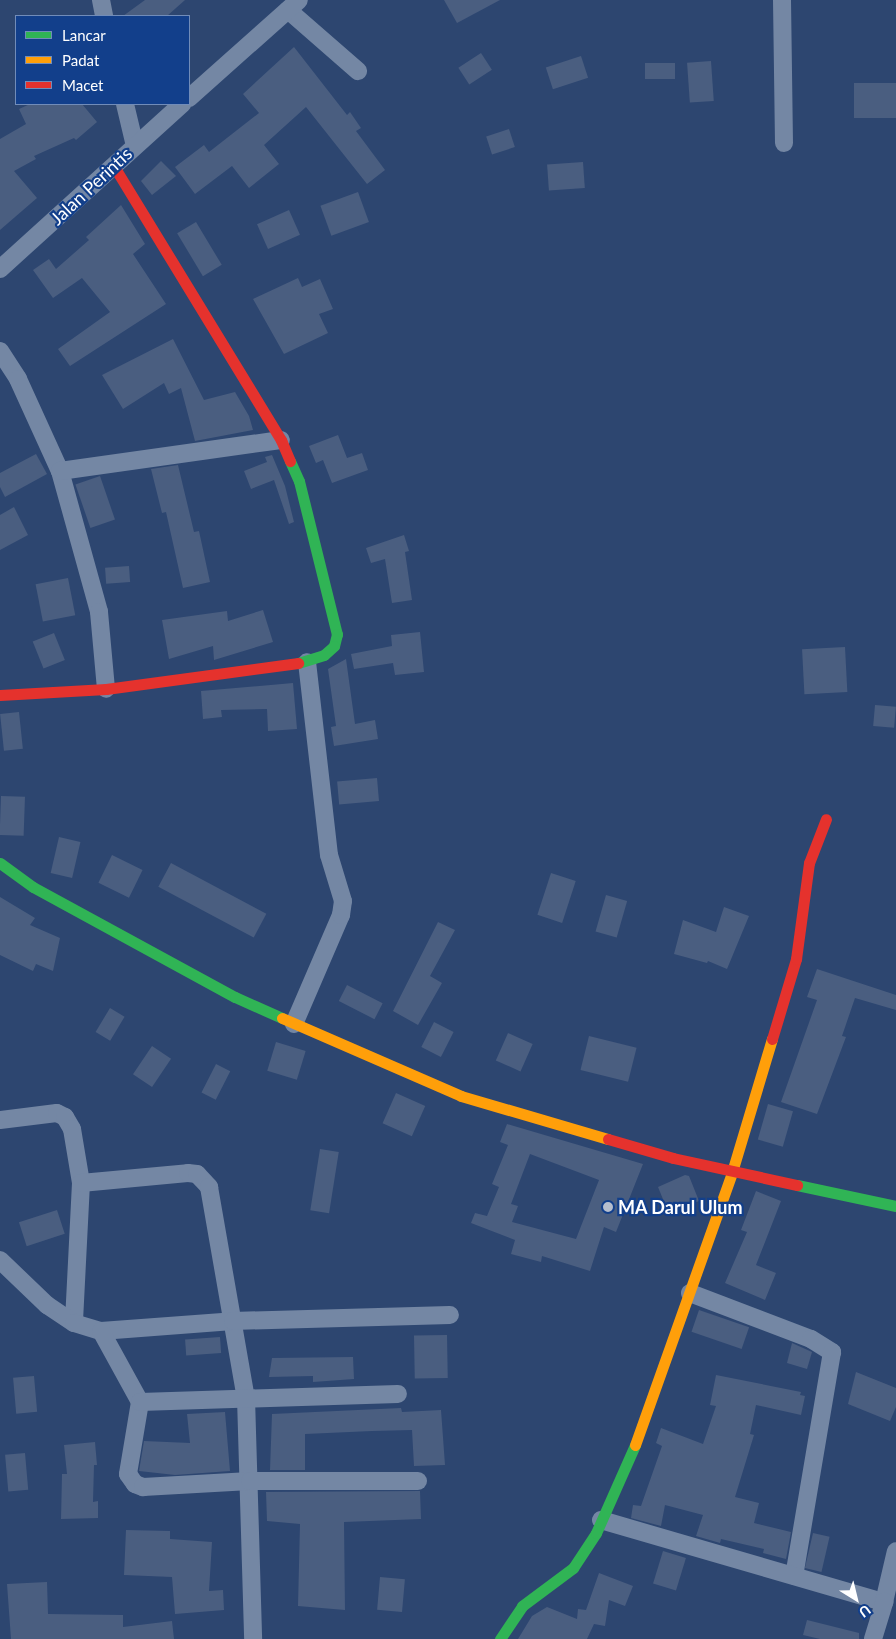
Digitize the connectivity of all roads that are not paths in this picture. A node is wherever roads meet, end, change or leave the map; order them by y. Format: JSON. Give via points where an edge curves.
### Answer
{"nodes":[{"id":1,"x":101,"y":0,"type":"edge"},
{"id":2,"x":782,"y":0,"type":"edge"},
{"id":3,"x":293,"y":5,"type":"edge"},
{"id":4,"x":104,"y":15,"type":"edge"},
{"id":5,"x":358,"y":71,"type":"dead end"},
{"id":6,"x":190,"y":97,"type":"edge"},
{"id":7,"x":125,"y":105,"type":"edge"},
{"id":8,"x":181,"y":105,"type":"edge"},
{"id":9,"x":784,"y":143,"type":"dead end"},
{"id":10,"x":135,"y":146,"type":"junction"},
{"id":11,"x":115,"y":168,"type":"junction"},
{"id":12,"x":0,"y":269,"type":"edge"},
{"id":13,"x":0,"y":351,"type":"edge"},
{"id":14,"x":281,"y":440,"type":"junction"},
{"id":15,"x":60,"y":471,"type":"junction"},
{"id":16,"x":307,"y":662,"type":"junction"},
{"id":17,"x":106,"y":689,"type":"junction"},
{"id":18,"x":0,"y":695,"type":"edge"},
{"id":19,"x":826,"y":819,"type":"dead end"},
{"id":20,"x":0,"y":863,"type":"edge"},
{"id":21,"x":294,"y":1024,"type":"junction"},
{"id":22,"x":0,"y":1120,"type":"edge"},
{"id":23,"x":732,"y":1172,"type":"junction"},
{"id":24,"x":81,"y":1183,"type":"junction"},
{"id":25,"x":896,"y":1206,"type":"edge"},
{"id":26,"x":0,"y":1260,"type":"edge"},
{"id":27,"x":690,"y":1293,"type":"junction"},
{"id":28,"x":450,"y":1315,"type":"dead end"},
{"id":29,"x":233,"y":1321,"type":"junction"},
{"id":30,"x":74,"y":1323,"type":"junction"},
{"id":31,"x":101,"y":1331,"type":"junction"},
{"id":32,"x":398,"y":1394,"type":"dead end"},
{"id":33,"x":246,"y":1398,"type":"junction"},
{"id":34,"x":140,"y":1402,"type":"junction"},
{"id":35,"x":250,"y":1481,"type":"junction"},
{"id":36,"x":418,"y":1481,"type":"dead end"},
{"id":37,"x":601,"y":1520,"type":"junction"},
{"id":38,"x":896,"y":1552,"type":"edge"},
{"id":39,"x":794,"y":1576,"type":"junction"},
{"id":40,"x":884,"y":1602,"type":"junction"},
{"id":41,"x":253,"y":1639,"type":"edge"},
{"id":42,"x":500,"y":1639,"type":"edge"},
{"id":43,"x":873,"y":1639,"type":"edge"}],
"edges":[{"from":1,"to":4,"type":"street"},
{"from":2,"to":9,"type":"street"},
{"from":3,"to":5,"type":"street"},
{"from":3,"to":6,"type":"street"},
{"from":7,"to":10,"type":"street"},
{"from":8,"to":10,"type":"street","name":"Jalan Perintis"},
{"from":10,"to":11,"type":"street","name":"Jalan Perintis"},
{"from":11,"to":12,"type":"street","name":"Jalan Perintis"},
{"from":11,"to":14,"type":"street"},
{"from":13,"to":15,"type":"street","via":[[18,380]]},
{"from":14,"to":15,"type":"street"},
{"from":14,"to":16,"type":"street","via":[[301,489],[337,634],[334,646],[324,655]]},
{"from":15,"to":17,"type":"street","via":[[99,612]]},
{"from":16,"to":17,"type":"street"},
{"from":16,"to":21,"type":"street","via":[[329,855],[343,901],[341,915]]},
{"from":17,"to":18,"type":"street"},
{"from":19,"to":23,"type":"street","via":[[809,863],[796,959]]},
{"from":20,"to":21,"type":"street","via":[[33,887],[226,993]]},
{"from":21,"to":23,"type":"street","via":[[461,1096]]},
{"from":22,"to":24,"type":"street","via":[[47,1112],[65,1117],[72,1129]]},
{"from":23,"to":25,"type":"street"},
{"from":23,"to":27,"type":"street"},
{"from":24,"to":29,"type":"street","via":[[188,1173],[204,1179],[210,1187]]},
{"from":24,"to":30,"type":"street"},
{"from":26,"to":30,"type":"street","via":[[47,1305]]},
{"from":27,"to":37,"type":"street","via":[[639,1436]]},
{"from":27,"to":39,"type":"street","via":[[811,1339],[832,1352]]},
{"from":28,"to":29,"type":"street"},
{"from":29,"to":31,"type":"street"},
{"from":29,"to":33,"type":"street"},
{"from":30,"to":31,"type":"street"},
{"from":31,"to":34,"type":"street"},
{"from":32,"to":33,"type":"street"},
{"from":33,"to":34,"type":"street"},
{"from":33,"to":35,"type":"street"},
{"from":34,"to":35,"type":"street","via":[[128,1474],[135,1484],[143,1487]]},
{"from":35,"to":36,"type":"street"},
{"from":35,"to":41,"type":"street"},
{"from":37,"to":39,"type":"street"},
{"from":37,"to":42,"type":"street","via":[[573,1568],[522,1606]]},
{"from":38,"to":40,"type":"street"},
{"from":39,"to":40,"type":"street"},
{"from":40,"to":43,"type":"street"}]}
